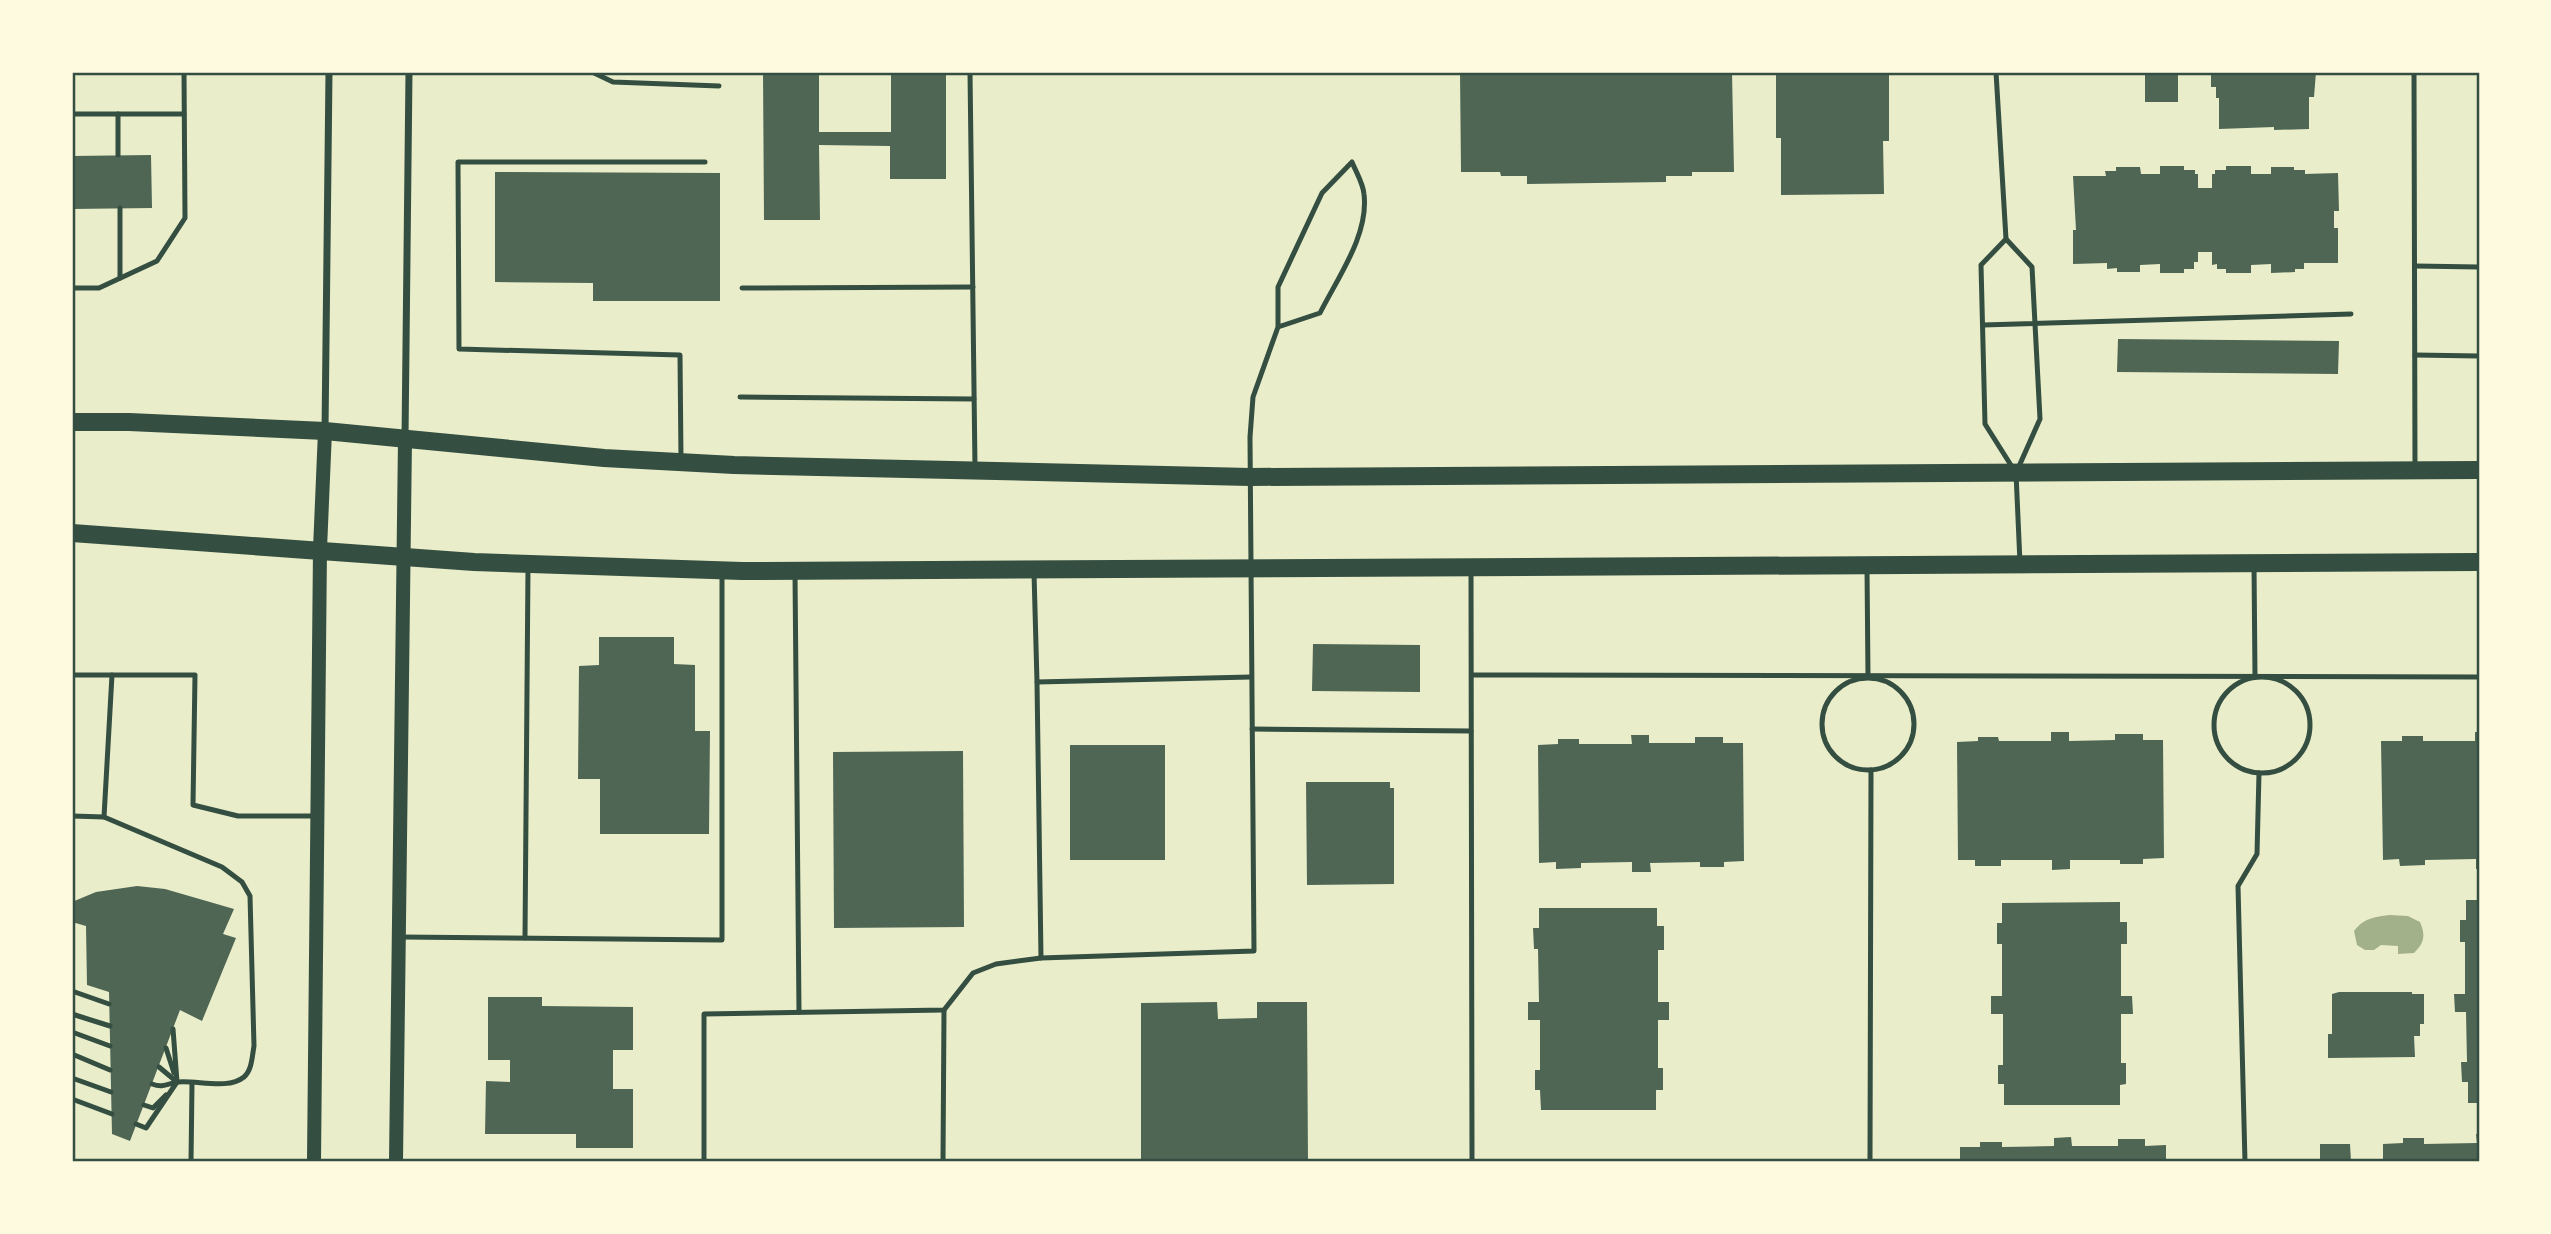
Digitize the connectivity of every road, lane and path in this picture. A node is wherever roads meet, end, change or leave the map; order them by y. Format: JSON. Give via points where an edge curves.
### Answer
{"nodes":[{"id":1,"x":184,"y":72,"type":"edge"},
{"id":2,"x":329,"y":72,"type":"edge"},
{"id":3,"x":408,"y":72,"type":"edge"},
{"id":4,"x":592,"y":72,"type":"edge"},
{"id":5,"x":970,"y":72,"type":"edge"},
{"id":6,"x":1996,"y":72,"type":"edge"},
{"id":7,"x":2414,"y":72,"type":"edge"},
{"id":8,"x":719,"y":86,"type":"dead end"},
{"id":9,"x":72,"y":114,"type":"edge"},
{"id":10,"x":118,"y":114,"type":"junction"},
{"id":11,"x":184,"y":114,"type":"junction"},
{"id":12,"x":118,"y":155,"type":"dead end"},
{"id":13,"x":705,"y":162,"type":"dead end"},
{"id":14,"x":120,"y":208,"type":"dead end"},
{"id":15,"x":2006,"y":239,"type":"junction"},
{"id":16,"x":2415,"y":267,"type":"junction"},
{"id":17,"x":2479,"y":267,"type":"edge"},
{"id":18,"x":120,"y":278,"type":"junction"},
{"id":19,"x":972,"y":286,"type":"junction"},
{"id":20,"x":72,"y":288,"type":"edge"},
{"id":21,"x":742,"y":288,"type":"dead end"},
{"id":22,"x":2351,"y":314,"type":"dead end"},
{"id":23,"x":1983,"y":324,"type":"junction"},
{"id":24,"x":2035,"y":324,"type":"junction"},
{"id":25,"x":1278,"y":327,"type":"junction"},
{"id":26,"x":2415,"y":355,"type":"junction"},
{"id":27,"x":2479,"y":356,"type":"edge"},
{"id":28,"x":740,"y":397,"type":"dead end"},
{"id":29,"x":974,"y":399,"type":"junction"},
{"id":30,"x":72,"y":422,"type":"edge"},
{"id":31,"x":325,"y":431,"type":"junction"},
{"id":32,"x":405,"y":439,"type":"junction"},
{"id":33,"x":681,"y":462,"type":"junction"},
{"id":34,"x":2479,"y":470,"type":"edge"},
{"id":35,"x":975,"y":471,"type":"junction"},
{"id":36,"x":2416,"y":471,"type":"junction"},
{"id":37,"x":2016,"y":473,"type":"junction"},
{"id":38,"x":1250,"y":477,"type":"junction"},
{"id":39,"x":72,"y":533,"type":"edge"},
{"id":40,"x":320,"y":549,"type":"junction"},
{"id":41,"x":404,"y":555,"type":"junction"},
{"id":42,"x":2479,"y":562,"type":"edge"},
{"id":43,"x":2254,"y":563,"type":"junction"},
{"id":44,"x":528,"y":564,"type":"junction"},
{"id":45,"x":2020,"y":564,"type":"junction"},
{"id":46,"x":1867,"y":565,"type":"junction"},
{"id":47,"x":1471,"y":567,"type":"junction"},
{"id":48,"x":1251,"y":569,"type":"junction"},
{"id":49,"x":1034,"y":570,"type":"junction"},
{"id":50,"x":722,"y":571,"type":"junction"},
{"id":51,"x":794,"y":571,"type":"junction"},
{"id":52,"x":72,"y":675,"type":"edge"},
{"id":53,"x":112,"y":675,"type":"junction"},
{"id":54,"x":1472,"y":676,"type":"junction"},
{"id":55,"x":1251,"y":677,"type":"junction"},
{"id":56,"x":1868,"y":677,"type":"junction"},
{"id":57,"x":2255,"y":677,"type":"junction"},
{"id":58,"x":2479,"y":677,"type":"edge"},
{"id":59,"x":1037,"y":682,"type":"junction"},
{"id":60,"x":1252,"y":729,"type":"junction"},
{"id":61,"x":1471,"y":731,"type":"junction"},
{"id":62,"x":1871,"y":770,"type":"junction"},
{"id":63,"x":2259,"y":774,"type":"junction"},
{"id":64,"x":72,"y":816,"type":"edge"},
{"id":65,"x":318,"y":816,"type":"junction"},
{"id":66,"x":104,"y":817,"type":"junction"},
{"id":67,"x":400,"y":937,"type":"junction"},
{"id":68,"x":525,"y":938,"type":"junction"},
{"id":69,"x":1041,"y":958,"type":"junction"},
{"id":70,"x":72,"y":990,"type":"edge"},
{"id":71,"x":109,"y":1004,"type":"dead end"},
{"id":72,"x":944,"y":1010,"type":"junction"},
{"id":73,"x":799,"y":1012,"type":"junction"},
{"id":74,"x":72,"y":1014,"type":"edge"},
{"id":75,"x":110,"y":1026,"type":"dead end"},
{"id":76,"x":173,"y":1029,"type":"dead end"},
{"id":77,"x":72,"y":1032,"type":"edge"},
{"id":78,"x":110,"y":1046,"type":"dead end"},
{"id":79,"x":166,"y":1048,"type":"dead end"},
{"id":80,"x":72,"y":1054,"type":"edge"},
{"id":81,"x":159,"y":1067,"type":"dead end"},
{"id":82,"x":110,"y":1070,"type":"dead end"},
{"id":83,"x":72,"y":1078,"type":"edge"},
{"id":84,"x":177,"y":1082,"type":"junction"},
{"id":85,"x":192,"y":1083,"type":"junction"},
{"id":86,"x":152,"y":1084,"type":"dead end"},
{"id":87,"x":111,"y":1092,"type":"dead end"},
{"id":88,"x":72,"y":1099,"type":"edge"},
{"id":89,"x":144,"y":1105,"type":"dead end"},
{"id":90,"x":112,"y":1114,"type":"dead end"},
{"id":91,"x":136,"y":1124,"type":"dead end"},
{"id":92,"x":191,"y":1162,"type":"edge"},
{"id":93,"x":314,"y":1162,"type":"edge"},
{"id":94,"x":396,"y":1162,"type":"edge"},
{"id":95,"x":704,"y":1162,"type":"edge"},
{"id":96,"x":943,"y":1162,"type":"edge"},
{"id":97,"x":1472,"y":1162,"type":"edge"},
{"id":98,"x":1870,"y":1162,"type":"edge"},
{"id":99,"x":2245,"y":1162,"type":"edge"}],
"edges":[{"from":1,"to":11,"type":"lane"},
{"from":2,"to":31,"type":"street"},
{"from":3,"to":32,"type":"street"},
{"from":4,"to":8,"type":"lane","via":[[613,82]]},
{"from":5,"to":19,"type":"lane"},
{"from":6,"to":15,"type":"lane"},
{"from":7,"to":16,"type":"lane"},
{"from":9,"to":10,"type":"lane"},
{"from":10,"to":11,"type":"lane"},
{"from":10,"to":12,"type":"lane"},
{"from":11,"to":18,"type":"lane","via":[[185,218],[156,261]]},
{"from":13,"to":33,"type":"lane","via":[[458,162],[459,349],[680,355]]},
{"from":14,"to":18,"type":"lane"},
{"from":15,"to":23,"type":"lane","via":[[1981,265]]},
{"from":15,"to":24,"type":"lane","via":[[2032,267]]},
{"from":16,"to":17,"type":"lane"},
{"from":16,"to":26,"type":"lane"},
{"from":18,"to":20,"type":"lane","via":[[99,288]]},
{"from":19,"to":21,"type":"lane"},
{"from":19,"to":29,"type":"lane"},
{"from":22,"to":24,"type":"lane"},
{"from":23,"to":24,"type":"lane"},
{"from":23,"to":37,"type":"lane","via":[[1985,424]]},
{"from":24,"to":37,"type":"lane","via":[[2039,419]]},
{"from":25,"to":25,"type":"lane","via":[[1320,313],[1347,258],[1363,222],[1364,192],[1352,162],[1322,193],[1278,286]]},
{"from":25,"to":38,"type":"lane","via":[[1253,397]]},
{"from":26,"to":27,"type":"lane"},
{"from":26,"to":36,"type":"lane"},
{"from":28,"to":29,"type":"lane"},
{"from":29,"to":35,"type":"lane"},
{"from":30,"to":31,"type":"main road"},
{"from":31,"to":32,"type":"main road"},
{"from":31,"to":40,"type":"main road"},
{"from":32,"to":33,"type":"main road"},
{"from":32,"to":41,"type":"main road"},
{"from":33,"to":35,"type":"main road"},
{"from":34,"to":36,"type":"main road"},
{"from":35,"to":38,"type":"main road"},
{"from":36,"to":37,"type":"main road"},
{"from":37,"to":38,"type":"main road"},
{"from":37,"to":45,"type":"lane"},
{"from":38,"to":48,"type":"lane"},
{"from":39,"to":40,"type":"main road"},
{"from":40,"to":41,"type":"main road"},
{"from":40,"to":65,"type":"main road"},
{"from":41,"to":44,"type":"main road"},
{"from":41,"to":67,"type":"main road"},
{"from":42,"to":43,"type":"main road"},
{"from":43,"to":45,"type":"main road"},
{"from":43,"to":57,"type":"lane"},
{"from":44,"to":50,"type":"main road"},
{"from":44,"to":68,"type":"lane"},
{"from":45,"to":46,"type":"main road"},
{"from":46,"to":47,"type":"main road"},
{"from":46,"to":56,"type":"lane"},
{"from":47,"to":48,"type":"main road"},
{"from":47,"to":54,"type":"lane"},
{"from":48,"to":49,"type":"main road"},
{"from":48,"to":55,"type":"lane"},
{"from":49,"to":51,"type":"main road"},
{"from":49,"to":59,"type":"lane"},
{"from":50,"to":51,"type":"main road"},
{"from":50,"to":68,"type":"lane","via":[[722,940]]},
{"from":51,"to":73,"type":"lane"},
{"from":52,"to":53,"type":"lane"},
{"from":53,"to":65,"type":"lane","via":[[195,675],[193,806],[238,816]]},
{"from":53,"to":66,"type":"lane"},
{"from":54,"to":56,"type":"lane"},
{"from":54,"to":61,"type":"lane"},
{"from":55,"to":59,"type":"lane"},
{"from":55,"to":60,"type":"lane"},
{"from":56,"to":57,"type":"lane"},
{"from":56,"to":62,"type":"lane","via":[[1897,688],[1908,700],[1913,722],[1909,746],[1886,766]]},
{"from":56,"to":62,"type":"lane","via":[[1853,680],[1830,697],[1821,725],[1831,753],[1842,763]]},
{"from":57,"to":58,"type":"lane"},
{"from":57,"to":63,"type":"lane","via":[[2228,691],[2214,719],[2220,750],[2231,762]]},
{"from":57,"to":63,"type":"lane","via":[[2287,683],[2308,707],[2311,723],[2309,739],[2296,759],[2276,772]]},
{"from":59,"to":69,"type":"lane"},
{"from":60,"to":61,"type":"lane"},
{"from":60,"to":69,"type":"lane","via":[[1254,951]]},
{"from":61,"to":97,"type":"lane"},
{"from":62,"to":98,"type":"lane"},
{"from":63,"to":99,"type":"lane","via":[[2257,853],[2238,886]]},
{"from":64,"to":66,"type":"lane"},
{"from":65,"to":93,"type":"main road"},
{"from":66,"to":85,"type":"lane","via":[[222,867],[242,881],[250,896],[254,1046],[250,1070],[242,1079]]},
{"from":67,"to":68,"type":"lane"},
{"from":67,"to":94,"type":"main road"},
{"from":69,"to":72,"type":"lane","via":[[996,964],[973,973]]},
{"from":70,"to":71,"type":"lane"},
{"from":72,"to":73,"type":"lane"},
{"from":72,"to":96,"type":"lane"},
{"from":73,"to":95,"type":"lane","via":[[704,1014]]},
{"from":74,"to":75,"type":"lane"},
{"from":76,"to":84,"type":"lane"},
{"from":77,"to":78,"type":"lane"},
{"from":79,"to":84,"type":"lane"},
{"from":80,"to":82,"type":"lane"},
{"from":81,"to":84,"type":"lane"},
{"from":83,"to":87,"type":"lane"},
{"from":84,"to":85,"type":"lane"},
{"from":84,"to":86,"type":"lane","via":[[161,1088]]},
{"from":84,"to":89,"type":"lane","via":[[153,1108]]},
{"from":84,"to":91,"type":"lane","via":[[146,1128]]},
{"from":85,"to":92,"type":"lane"},
{"from":88,"to":90,"type":"lane"}]}
